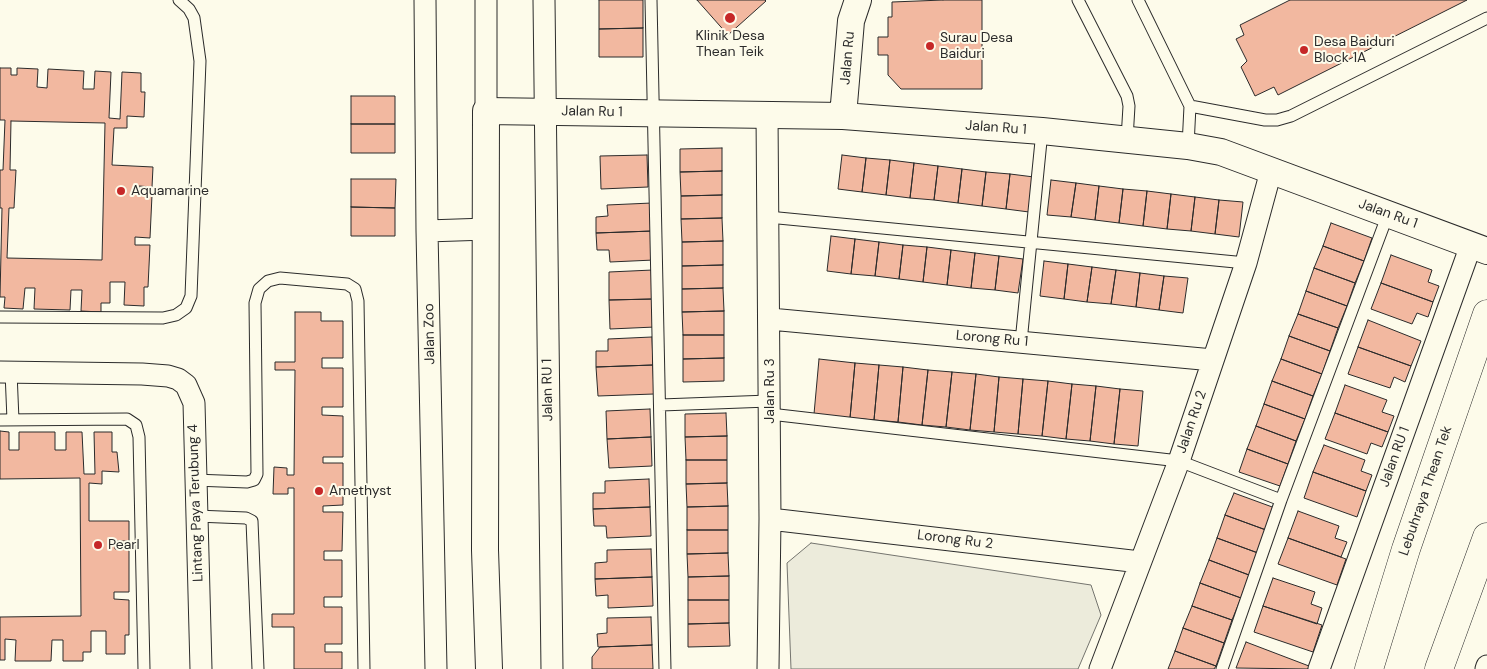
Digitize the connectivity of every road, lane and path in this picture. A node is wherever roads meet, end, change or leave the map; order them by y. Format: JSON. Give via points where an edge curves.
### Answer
{"nodes":[{"id":1,"x":179,"y":0,"type":"edge"},
{"id":2,"x":425,"y":0,"type":"edge"},
{"id":3,"x":486,"y":0,"type":"edge"},
{"id":4,"x":544,"y":0,"type":"edge"},
{"id":5,"x":652,"y":0,"type":"edge"},
{"id":6,"x":858,"y":0,"type":"edge"},
{"id":7,"x":1078,"y":0,"type":"edge"},
{"id":8,"x":1138,"y":0,"type":"edge"},
{"id":9,"x":1487,"y":18,"type":"edge"},
{"id":10,"x":1190,"y":106,"type":"junction"},
{"id":11,"x":486,"y":110,"type":"junction"},
{"id":12,"x":544,"y":111,"type":"junction"},
{"id":13,"x":653,"y":114,"type":"junction"},
{"id":14,"x":767,"y":114,"type":"junction"},
{"id":15,"x":843,"y":116,"type":"junction"},
{"id":16,"x":1042,"y":132,"type":"junction"},
{"id":17,"x":1127,"y":139,"type":"junction"},
{"id":18,"x":1188,"y":146,"type":"junction"},
{"id":19,"x":1271,"y":171,"type":"junction"},
{"id":20,"x":1388,"y":214,"type":"junction"},
{"id":21,"x":768,"y":217,"type":"junction"},
{"id":22,"x":486,"y":229,"type":"junction"},
{"id":23,"x":427,"y":231,"type":"junction"},
{"id":24,"x":1031,"y":243,"type":"junction"},
{"id":25,"x":1479,"y":248,"type":"edge"},
{"id":26,"x":1246,"y":263,"type":"junction"},
{"id":27,"x":1487,"y":314,"type":"edge"},
{"id":28,"x":0,"y":317,"type":"edge"},
{"id":29,"x":770,"y":319,"type":"junction"},
{"id":30,"x":1021,"y":342,"type":"junction"},
{"id":31,"x":1213,"y":360,"type":"junction"},
{"id":32,"x":5,"y":372,"type":"edge"},
{"id":33,"x":661,"y":405,"type":"junction"},
{"id":34,"x":769,"y":408,"type":"junction"},
{"id":35,"x":0,"y":420,"type":"edge"},
{"id":36,"x":14,"y":420,"type":"junction"},
{"id":37,"x":1179,"y":461,"type":"junction"},
{"id":38,"x":194,"y":480,"type":"junction"},
{"id":39,"x":1281,"y":500,"type":"junction"},
{"id":40,"x":196,"y":516,"type":"junction"},
{"id":41,"x":770,"y":518,"type":"junction"},
{"id":42,"x":1487,"y":537,"type":"edge"},
{"id":43,"x":1140,"y":562,"type":"junction"},
{"id":44,"x":144,"y":669,"type":"edge"},
{"id":45,"x":201,"y":669,"type":"edge"},
{"id":46,"x":258,"y":669,"type":"edge"},
{"id":47,"x":364,"y":669,"type":"edge"},
{"id":48,"x":436,"y":669,"type":"edge"},
{"id":49,"x":489,"y":669,"type":"edge"},
{"id":50,"x":552,"y":669,"type":"edge"},
{"id":51,"x":665,"y":669,"type":"edge"},
{"id":52,"x":768,"y":669,"type":"edge"},
{"id":53,"x":1100,"y":669,"type":"edge"},
{"id":54,"x":1222,"y":669,"type":"edge"},
{"id":55,"x":1319,"y":669,"type":"edge"},
{"id":56,"x":1369,"y":669,"type":"edge"},
{"id":57,"x":1439,"y":669,"type":"edge"}],
"edges":[{"from":1,"to":28,"type":"lane","via":[[194,18],[200,61],[191,296],[186,308],[163,318]]},
{"from":2,"to":23,"type":"street","name":"Jalan Zoo"},
{"from":3,"to":11,"type":"street"},
{"from":4,"to":12,"type":"street","name":"Jalan RU 1"},
{"from":5,"to":13,"type":"lane"},
{"from":6,"to":15,"type":"street","name":"Jalan Ru","via":[[851,21]]},
{"from":7,"to":17,"type":"lane","via":[[1126,96],[1129,106]]},
{"from":8,"to":10,"type":"lane"},
{"from":9,"to":10,"type":"lane","via":[[1291,116],[1266,120]]},
{"from":10,"to":18,"type":"lane"},
{"from":11,"to":12,"type":"street","name":"Jalan Ru 1"},
{"from":11,"to":22,"type":"street"},
{"from":12,"to":13,"type":"street","name":"Jalan Ru 1"},
{"from":12,"to":50,"type":"street","name":"Jalan RU 1"},
{"from":13,"to":14,"type":"street","name":"Jalan Ru 1"},
{"from":13,"to":33,"type":"lane"},
{"from":14,"to":15,"type":"street","name":"Jalan Ru 1"},
{"from":14,"to":21,"type":"street","name":"Jalan Ru 3"},
{"from":15,"to":16,"type":"street","name":"Jalan Ru 1"},
{"from":16,"to":17,"type":"street","name":"Jalan Ru 1"},
{"from":16,"to":24,"type":"lane"},
{"from":17,"to":18,"type":"street","name":"Jalan Ru 1"},
{"from":18,"to":19,"type":"street","name":"Jalan Ru 1","via":[[1222,152]]},
{"from":19,"to":20,"type":"street","name":"Jalan Ru 1"},
{"from":19,"to":26,"type":"street","name":"Jalan Ru 2"},
{"from":20,"to":25,"type":"street","name":"Jalan Ru 1"},
{"from":20,"to":39,"type":"lane"},
{"from":21,"to":24,"type":"lane"},
{"from":21,"to":29,"type":"street","name":"Jalan Ru 3"},
{"from":22,"to":23,"type":"street"},
{"from":22,"to":49,"type":"street","via":[[485,550]]},
{"from":23,"to":48,"type":"street","name":"Jalan Zoo"},
{"from":24,"to":26,"type":"lane"},
{"from":24,"to":30,"type":"lane"},
{"from":25,"to":55,"type":"street","name":"Jalan RU 1"},
{"from":26,"to":31,"type":"street","name":"Jalan Ru 2"},
{"from":27,"to":56,"type":"main road","name":"Lebuhraya Thean Tek","via":[[1406,549]]},
{"from":29,"to":30,"type":"street","name":"Lorong Ru 1"},
{"from":29,"to":34,"type":"street","name":"Jalan Ru 3"},
{"from":30,"to":31,"type":"street","name":"Lorong Ru 1"},
{"from":31,"to":37,"type":"street","name":"Jalan Ru 2"},
{"from":32,"to":36,"type":"lane"},
{"from":32,"to":38,"type":"street","name":"Lintang Paya Terubung 4","via":[[142,374],[178,379],[186,385],[194,403]]},
{"from":33,"to":34,"type":"lane"},
{"from":33,"to":51,"type":"lane"},
{"from":34,"to":37,"type":"lane"},
{"from":34,"to":41,"type":"street","name":"Jalan Ru 3"},
{"from":35,"to":36,"type":"lane"},
{"from":36,"to":44,"type":"lane","via":[[127,419],[136,425],[139,437]]},
{"from":37,"to":39,"type":"lane"},
{"from":37,"to":43,"type":"street","name":"Jalan Ru 2"},
{"from":38,"to":40,"type":"street","name":"Lintang Paya Terubung 4"},
{"from":38,"to":47,"type":"lane","via":[[247,482],[254,480],[257,474],[255,303],[259,289],[268,281],[280,278],[346,284],[355,289],[358,301]]},
{"from":39,"to":54,"type":"lane"},
{"from":40,"to":45,"type":"street","name":"Lintang Paya Terubung 4"},
{"from":40,"to":46,"type":"lane","via":[[252,520]]},
{"from":41,"to":43,"type":"street","name":"Lorong Ru 2"},
{"from":41,"to":52,"type":"street","name":"Jalan Ru 3"},
{"from":42,"to":57,"type":"main road"},
{"from":43,"to":53,"type":"street","name":"Jalan Ru 2"}]}
